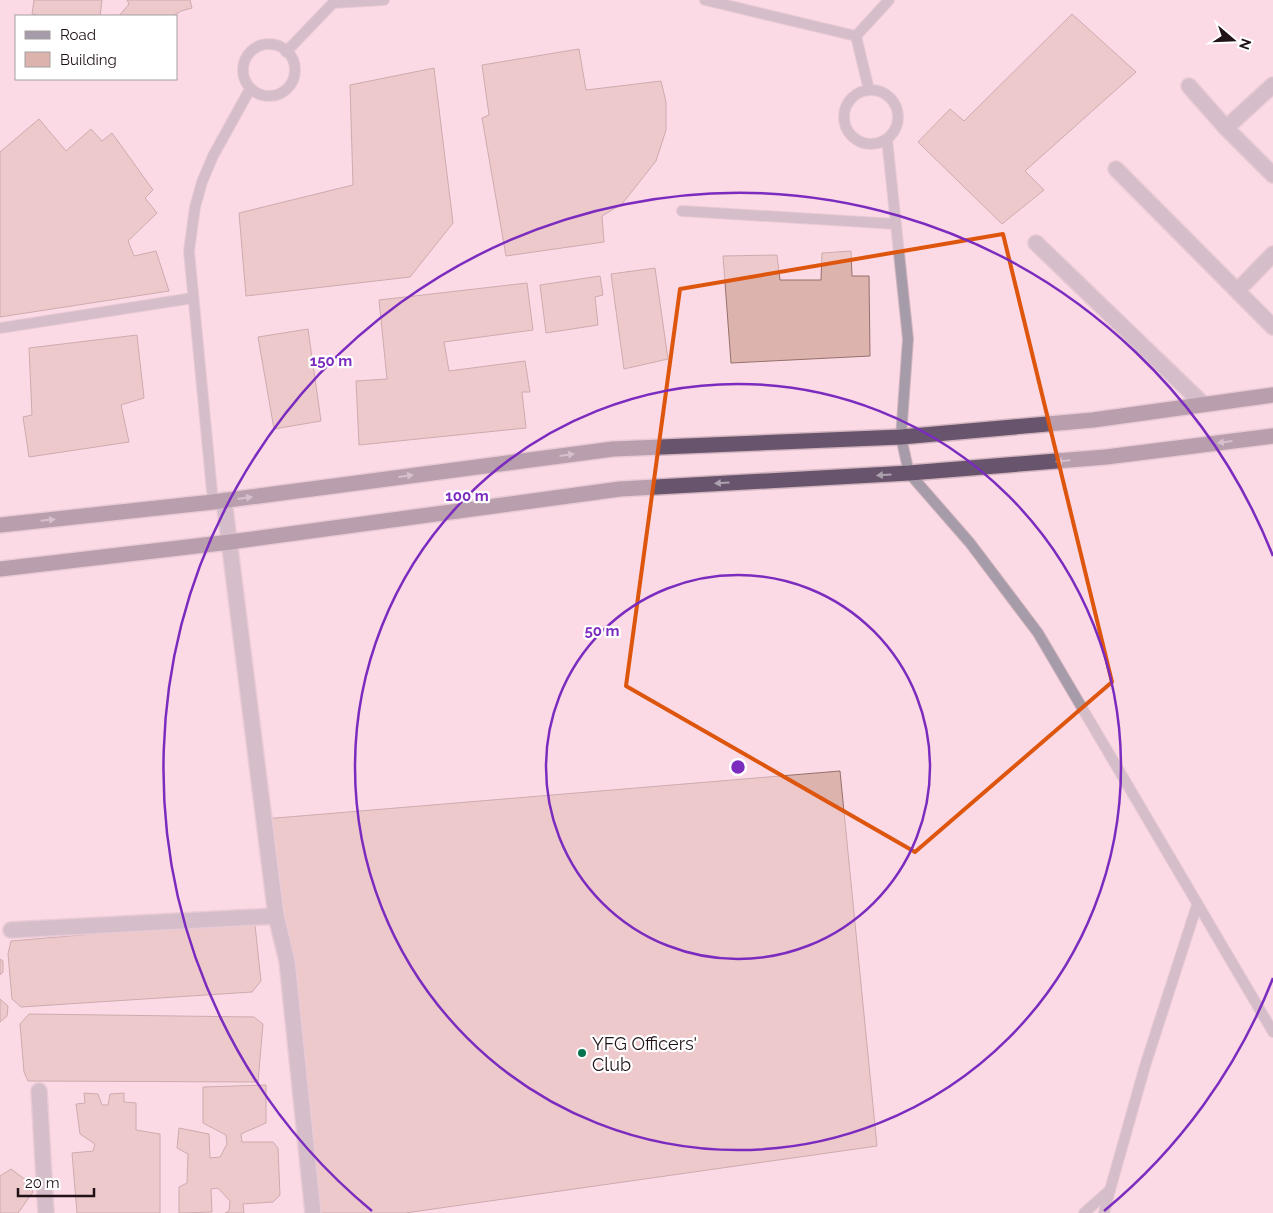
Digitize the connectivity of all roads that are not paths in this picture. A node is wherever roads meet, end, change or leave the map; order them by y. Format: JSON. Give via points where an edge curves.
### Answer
{"nodes":[{"id":1,"x":384,"y":0,"type":"edge"},
{"id":2,"x":705,"y":0,"type":"edge"},
{"id":3,"x":889,"y":0,"type":"edge"},
{"id":4,"x":333,"y":2,"type":"edge"},
{"id":5,"x":856,"y":36,"type":"junction"},
{"id":6,"x":286,"y":52,"type":"junction"},
{"id":7,"x":1273,"y":85,"type":"edge"},
{"id":8,"x":1189,"y":86,"type":"dead end"},
{"id":9,"x":250,"y":89,"type":"junction"},
{"id":10,"x":869,"y":90,"type":"junction"},
{"id":11,"x":1226,"y":128,"type":"junction"},
{"id":12,"x":887,"y":139,"type":"junction"},
{"id":13,"x":1116,"y":169,"type":"dead end"},
{"id":14,"x":1273,"y":174,"type":"edge"},
{"id":15,"x":682,"y":211,"type":"dead end"},
{"id":16,"x":896,"y":224,"type":"junction"},
{"id":17,"x":1036,"y":243,"type":"dead end"},
{"id":18,"x":1273,"y":254,"type":"edge"},
{"id":19,"x":1238,"y":290,"type":"junction"},
{"id":20,"x":193,"y":298,"type":"junction"},
{"id":21,"x":1273,"y":326,"type":"edge"},
{"id":22,"x":0,"y":328,"type":"edge"},
{"id":23,"x":1273,"y":395,"type":"edge"},
{"id":24,"x":1203,"y":404,"type":"junction"},
{"id":25,"x":1273,"y":436,"type":"edge"},
{"id":26,"x":901,"y":437,"type":"junction"},
{"id":27,"x":909,"y":474,"type":"junction"},
{"id":28,"x":219,"y":501,"type":"junction"},
{"id":29,"x":0,"y":526,"type":"edge"},
{"id":30,"x":230,"y":542,"type":"junction"},
{"id":31,"x":0,"y":569,"type":"edge"},
{"id":32,"x":1197,"y":905,"type":"junction"},
{"id":33,"x":276,"y":916,"type":"junction"},
{"id":34,"x":11,"y":930,"type":"dead end"},
{"id":35,"x":1273,"y":1032,"type":"edge"},
{"id":36,"x":39,"y":1091,"type":"dead end"},
{"id":37,"x":1110,"y":1190,"type":"junction"},
{"id":38,"x":46,"y":1213,"type":"edge"},
{"id":39,"x":313,"y":1213,"type":"edge"},
{"id":40,"x":1084,"y":1213,"type":"edge"},
{"id":41,"x":1104,"y":1213,"type":"edge"}],
"edges":[{"from":1,"to":4,"type":"lane"},
{"from":2,"to":5,"type":"lane"},
{"from":3,"to":5,"type":"lane"},
{"from":4,"to":6,"type":"lane"},
{"from":5,"to":10,"type":"lane"},
{"from":6,"to":9,"type":"lane","via":[[276,45],[267,44],[252,50],[243,64],[245,82]]},
{"from":6,"to":9,"type":"lane","via":[[293,61],[294,69],[289,86],[274,96],[257,94]]},
{"from":7,"to":11,"type":"street"},
{"from":8,"to":11,"type":"street"},
{"from":9,"to":20,"type":"lane","via":[[213,156],[195,207],[189,251]]},
{"from":10,"to":12,"type":"lane","via":[[887,95],[897,108],[896,125]]},
{"from":10,"to":12,"type":"lane","via":[[852,97],[844,114],[844,123],[848,132],[863,143]]},
{"from":11,"to":14,"type":"street"},
{"from":12,"to":16,"type":"lane"},
{"from":13,"to":19,"type":"street"},
{"from":15,"to":16,"type":"lane"},
{"from":16,"to":26,"type":"lane","via":[[908,339]]},
{"from":17,"to":24,"type":"street"},
{"from":18,"to":19,"type":"street"},
{"from":19,"to":21,"type":"street"},
{"from":20,"to":22,"type":"lane"},
{"from":20,"to":28,"type":"lane"},
{"from":23,"to":24,"type":"highway"},
{"from":24,"to":26,"type":"highway","via":[[1093,420]]},
{"from":25,"to":27,"type":"highway","one_way":true,"via":[[1106,457]]},
{"from":26,"to":27,"type":"lane"},
{"from":28,"to":26,"type":"highway","one_way":true,"via":[[613,448]]},
{"from":27,"to":30,"type":"highway","one_way":true,"via":[[620,489]]},
{"from":27,"to":32,"type":"lane","via":[[970,543],[1038,633]]},
{"from":29,"to":28,"type":"highway","one_way":true},
{"from":28,"to":30,"type":"street"},
{"from":30,"to":31,"type":"highway"},
{"from":30,"to":33,"type":"street"},
{"from":32,"to":35,"type":"lane"},
{"from":32,"to":37,"type":"lane","via":[[1145,1066]]},
{"from":33,"to":34,"type":"street"},
{"from":33,"to":39,"type":"street","via":[[287,961]]},
{"from":36,"to":38,"type":"street"},
{"from":37,"to":40,"type":"lane"},
{"from":37,"to":41,"type":"lane"}]}
